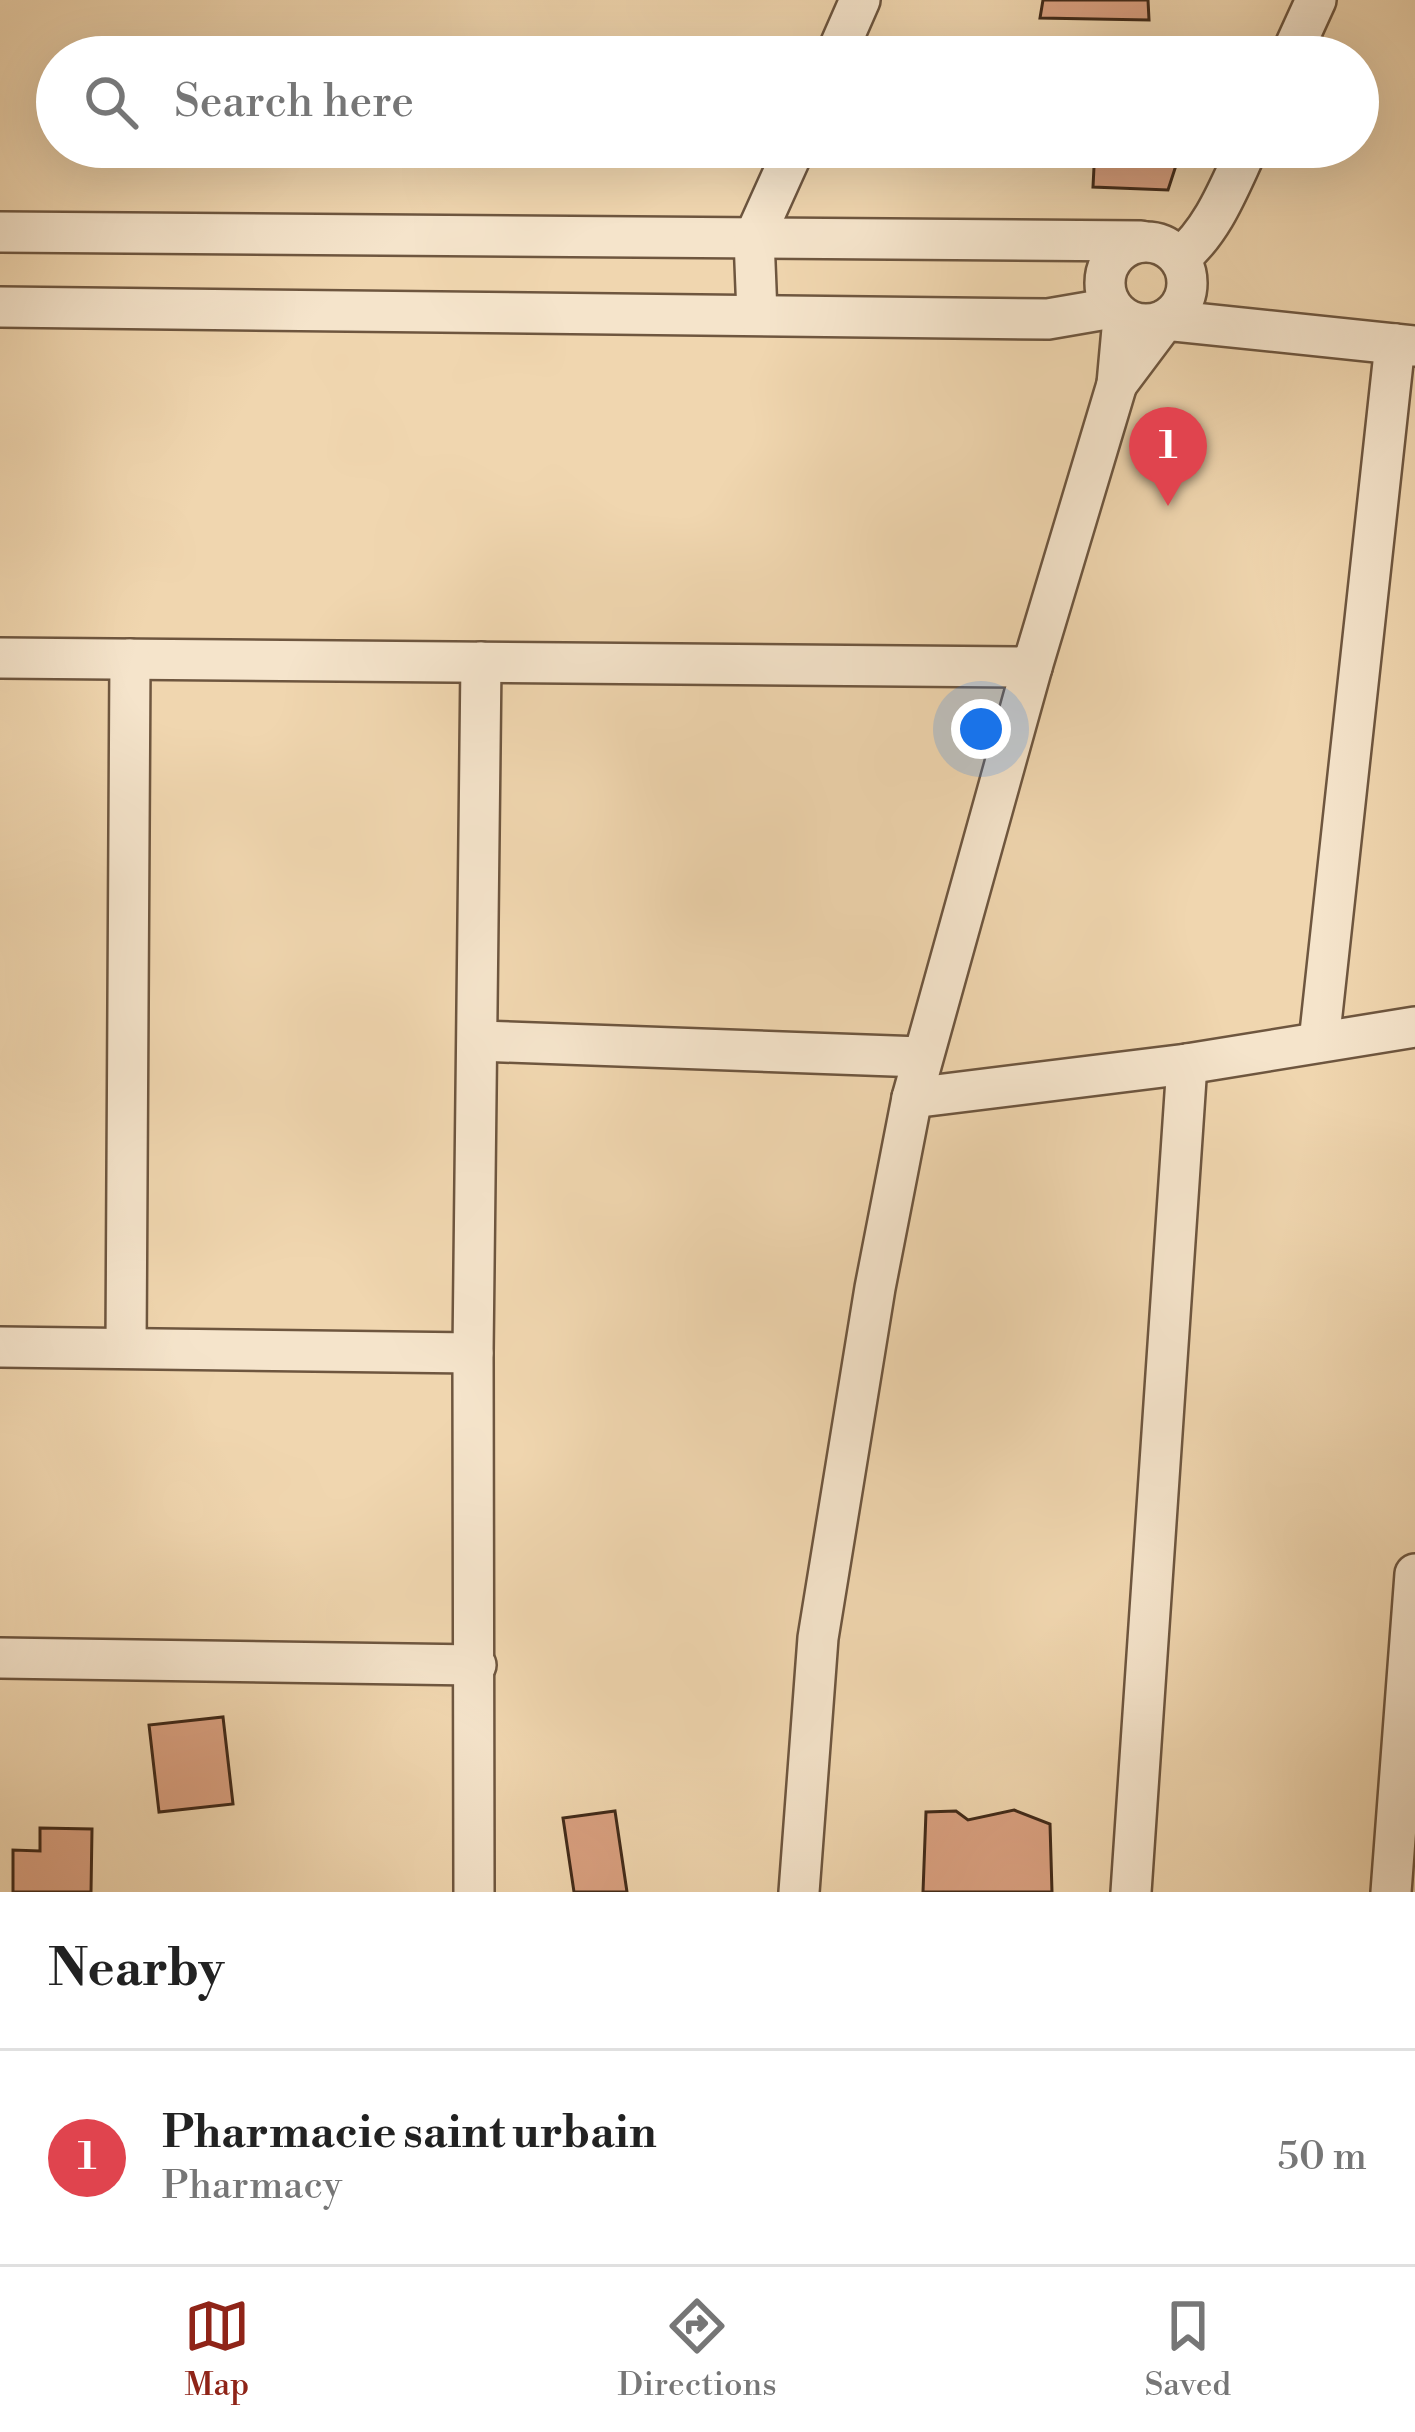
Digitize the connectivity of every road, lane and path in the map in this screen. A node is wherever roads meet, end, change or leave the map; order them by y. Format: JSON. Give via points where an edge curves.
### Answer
{"nodes":[{"id":1,"x":860,"y":0,"type":"edge"},
{"id":2,"x":1316,"y":0,"type":"edge"},
{"id":3,"x":844,"y":36,"type":"edge"},
{"id":4,"x":1299,"y":36,"type":"edge"},
{"id":5,"x":786,"y":168,"type":"edge"},
{"id":6,"x":1238,"y":168,"type":"edge"},
{"id":7,"x":0,"y":232,"type":"edge"},
{"id":8,"x":754,"y":238,"type":"junction"},
{"id":9,"x":1141,"y":241,"type":"junction"},
{"id":10,"x":1180,"y":258,"type":"junction"},
{"id":11,"x":0,"y":308,"type":"edge"},
{"id":12,"x":1118,"y":313,"type":"junction"},
{"id":13,"x":757,"y":314,"type":"junction"},
{"id":14,"x":1165,"y":320,"type":"junction"},
{"id":15,"x":1405,"y":345,"type":"edge"},
{"id":16,"x":1117,"y":384,"type":"junction"},
{"id":17,"x":0,"y":658,"type":"edge"},
{"id":18,"x":130,"y":659,"type":"junction"},
{"id":19,"x":481,"y":662,"type":"junction"},
{"id":20,"x":1032,"y":668,"type":"junction"},
{"id":21,"x":1415,"y":1027,"type":"edge"},
{"id":22,"x":479,"y":1041,"type":"junction"},
{"id":23,"x":1319,"y":1042,"type":"junction"},
{"id":24,"x":921,"y":1057,"type":"junction"},
{"id":25,"x":1187,"y":1064,"type":"junction"},
{"id":26,"x":912,"y":1098,"type":"junction"},
{"id":27,"x":0,"y":1347,"type":"edge"},
{"id":28,"x":126,"y":1348,"type":"junction"},
{"id":29,"x":473,"y":1353,"type":"junction"},
{"id":30,"x":1415,"y":1574,"type":"edge"},
{"id":31,"x":0,"y":1658,"type":"edge"},
{"id":32,"x":476,"y":1665,"type":"junction"},
{"id":33,"x":474,"y":1892,"type":"edge"},
{"id":34,"x":799,"y":1892,"type":"edge"},
{"id":35,"x":1131,"y":1892,"type":"edge"},
{"id":36,"x":1391,"y":1892,"type":"edge"}],
"edges":[{"from":1,"to":3,"type":"street"},
{"from":2,"to":4,"type":"street"},
{"from":5,"to":8,"type":"street"},
{"from":6,"to":10,"type":"street","via":[[1203,236]]},
{"from":7,"to":8,"type":"street"},
{"from":8,"to":9,"type":"street"},
{"from":8,"to":13,"type":"street"},
{"from":9,"to":10,"type":"street"},
{"from":9,"to":12,"type":"street","via":[[1108,267],[1104,280]]},
{"from":10,"to":14,"type":"street","via":[[1185,300]]},
{"from":11,"to":13,"type":"street"},
{"from":12,"to":13,"type":"street"},
{"from":12,"to":14,"type":"street","via":[[1136,324]]},
{"from":12,"to":16,"type":"street"},
{"from":14,"to":15,"type":"street"},
{"from":14,"to":16,"type":"street"},
{"from":15,"to":23,"type":"street"},
{"from":16,"to":20,"type":"street"},
{"from":17,"to":18,"type":"street"},
{"from":18,"to":19,"type":"street"},
{"from":18,"to":28,"type":"street"},
{"from":19,"to":20,"type":"street"},
{"from":19,"to":22,"type":"street"},
{"from":20,"to":24,"type":"street"},
{"from":21,"to":23,"type":"street"},
{"from":22,"to":24,"type":"street"},
{"from":22,"to":29,"type":"street"},
{"from":23,"to":25,"type":"street"},
{"from":24,"to":26,"type":"street"},
{"from":25,"to":26,"type":"street"},
{"from":25,"to":35,"type":"street"},
{"from":26,"to":34,"type":"street","via":[[818,1637]]},
{"from":27,"to":28,"type":"street"},
{"from":28,"to":29,"type":"street"},
{"from":29,"to":32,"type":"street"},
{"from":30,"to":36,"type":"street"},
{"from":31,"to":32,"type":"street"},
{"from":32,"to":33,"type":"street"}]}
